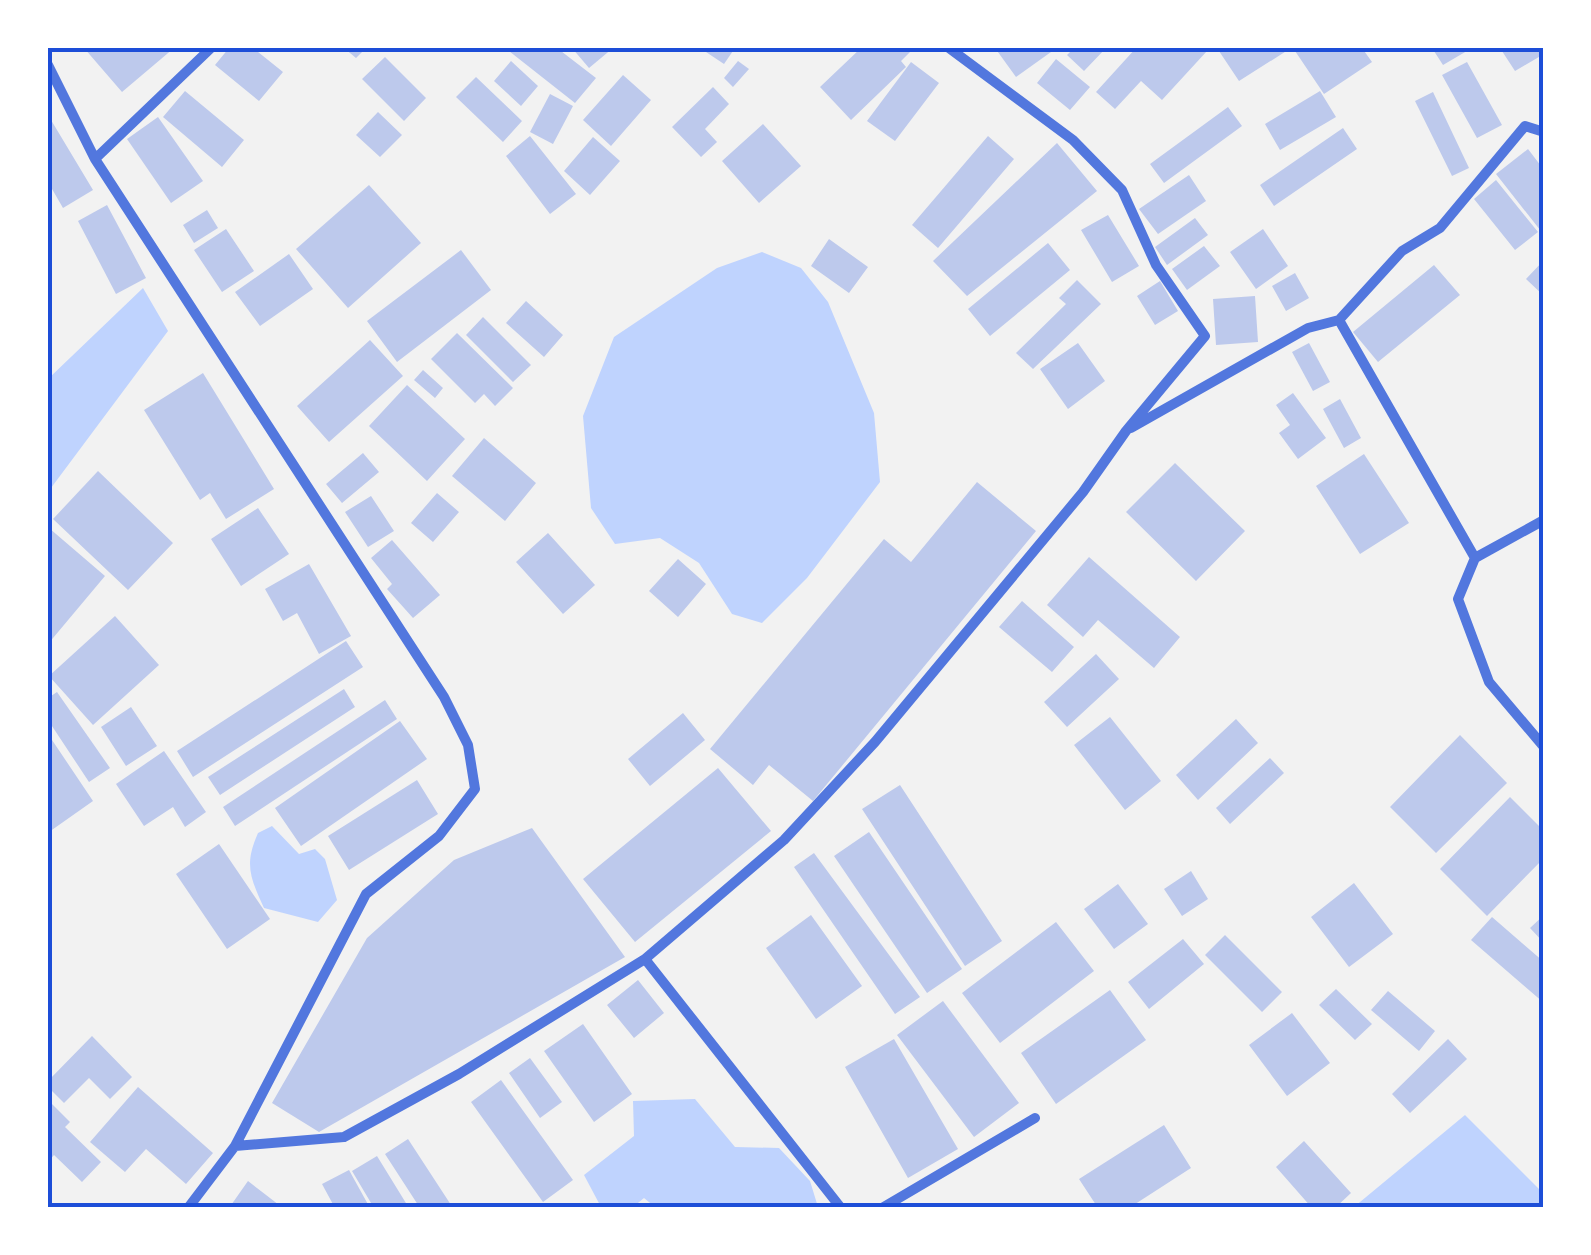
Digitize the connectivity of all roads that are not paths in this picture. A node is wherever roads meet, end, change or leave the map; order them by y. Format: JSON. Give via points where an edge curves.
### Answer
{"nodes":[{"id":1,"x":212,"y":48,"type":"edge"},
{"id":2,"x":949,"y":48,"type":"edge"},
{"id":3,"x":48,"y":65,"type":"edge"},
{"id":4,"x":1544,"y":132,"type":"edge"},
{"id":5,"x":95,"y":159,"type":"junction"},
{"id":6,"x":1340,"y":320,"type":"junction"},
{"id":7,"x":1126,"y":431,"type":"junction"},
{"id":8,"x":1544,"y":520,"type":"edge"},
{"id":9,"x":1475,"y":558,"type":"junction"},
{"id":10,"x":1544,"y":747,"type":"edge"},
{"id":11,"x":646,"y":959,"type":"junction"},
{"id":12,"x":1035,"y":1118,"type":"dead end"},
{"id":13,"x":235,"y":1146,"type":"junction"},
{"id":14,"x":188,"y":1208,"type":"edge"},
{"id":15,"x":840,"y":1208,"type":"edge"},
{"id":16,"x":882,"y":1208,"type":"edge"}],
"edges":[{"from":1,"to":5,"type":"street"},
{"from":2,"to":7,"type":"street","via":[[1073,140],[1122,190],[1156,265],[1205,336]]},
{"from":3,"to":5,"type":"street"},
{"from":4,"to":6,"type":"street","via":[[1525,126],[1440,228],[1402,251]]},
{"from":5,"to":13,"type":"street","via":[[444,698],[468,745],[475,788],[439,836],[366,894]]},
{"from":6,"to":7,"type":"street","via":[[1308,328]]},
{"from":6,"to":9,"type":"street"},
{"from":7,"to":11,"type":"street","via":[[875,742],[784,840]]},
{"from":8,"to":9,"type":"street"},
{"from":9,"to":10,"type":"street","via":[[1458,599],[1489,682]]},
{"from":11,"to":13,"type":"street","via":[[344,1137]]},
{"from":11,"to":15,"type":"street"},
{"from":12,"to":16,"type":"street"},
{"from":13,"to":14,"type":"street"}]}
